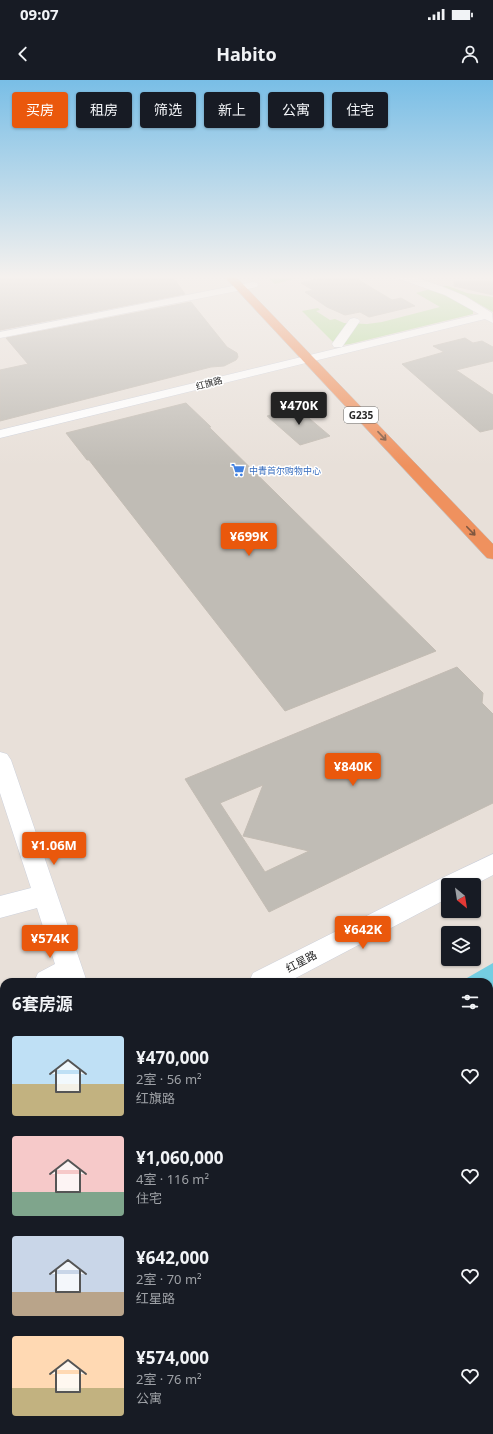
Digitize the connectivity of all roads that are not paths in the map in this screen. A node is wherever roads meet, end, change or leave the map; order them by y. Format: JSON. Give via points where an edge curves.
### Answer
{"nodes":[{"id":1,"x":298,"y":339,"type":"edge"},
{"id":2,"x":341,"y":339,"type":"edge"},
{"id":3,"x":395,"y":339,"type":"edge"},
{"id":4,"x":338,"y":344,"type":"dead end"},
{"id":5,"x":315,"y":357,"type":"junction"},
{"id":6,"x":0,"y":434,"type":"edge"},
{"id":7,"x":493,"y":536,"type":"edge"},
{"id":8,"x":493,"y":554,"type":"edge"},
{"id":9,"x":0,"y":760,"type":"edge"},
{"id":10,"x":493,"y":864,"type":"edge"},
{"id":11,"x":465,"y":878,"type":"edge"},
{"id":12,"x":441,"y":890,"type":"edge"},
{"id":13,"x":45,"y":895,"type":"junction"},
{"id":14,"x":0,"y":907,"type":"edge"},
{"id":15,"x":72,"y":976,"type":"edge"},
{"id":16,"x":270,"y":978,"type":"edge"}],
"edges":[{"from":1,"to":5,"type":"highway","number":"G235"},
{"from":2,"to":4,"type":"street"},
{"from":3,"to":5,"type":"street","name":"红旗路"},
{"from":5,"to":6,"type":"street","name":"红旗路"},
{"from":5,"to":7,"type":"highway","number":"G235"},
{"from":5,"to":8,"type":"highway","number":"G235","one_way":true},
{"from":9,"to":13,"type":"street"},
{"from":10,"to":11,"type":"street"},
{"from":12,"to":16,"type":"street","name":"红星路"},
{"from":13,"to":14,"type":"street"},
{"from":13,"to":15,"type":"street"}]}
